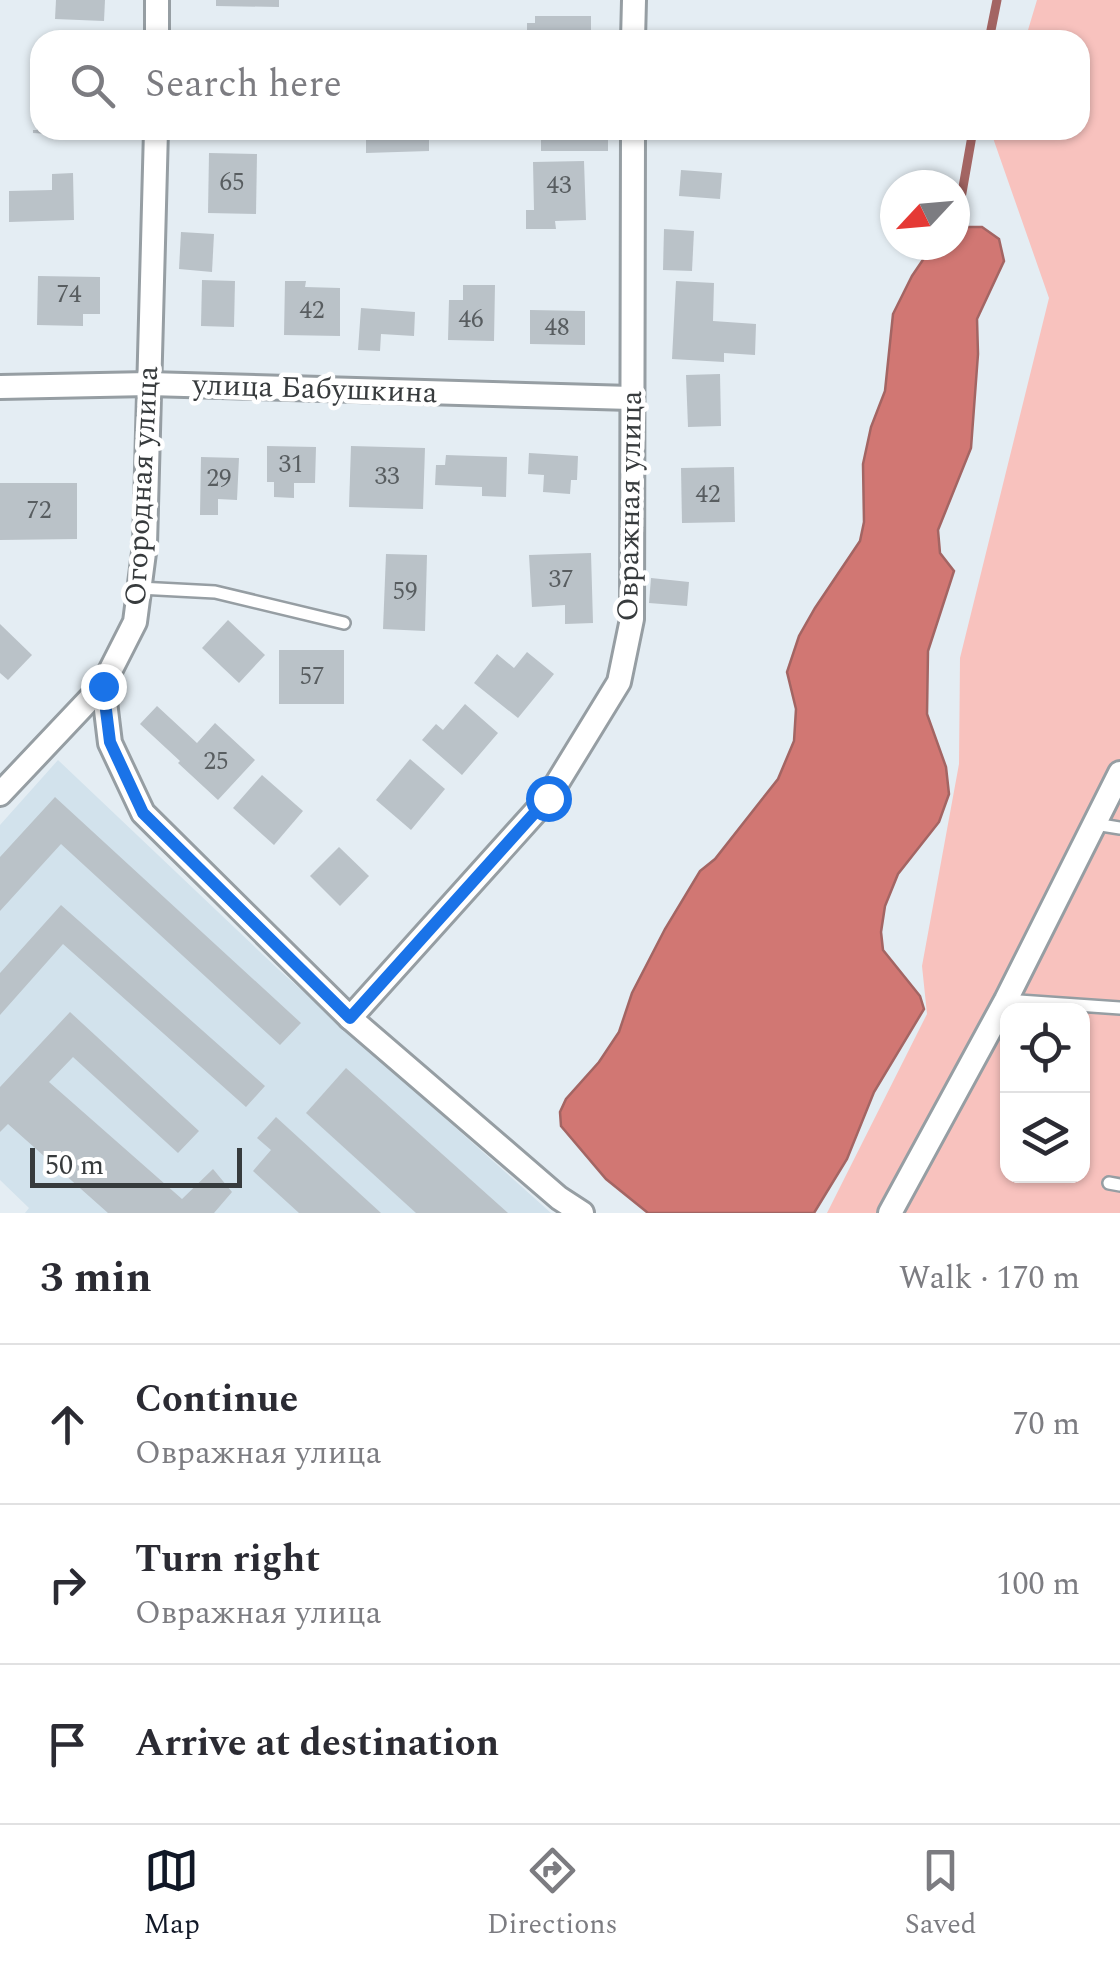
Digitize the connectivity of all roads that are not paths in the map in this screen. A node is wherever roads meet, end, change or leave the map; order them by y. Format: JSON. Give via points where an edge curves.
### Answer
{"nodes":[{"id":1,"x":157,"y":0,"type":"edge"},
{"id":2,"x":634,"y":0,"type":"edge"},
{"id":3,"x":157,"y":30,"type":"edge"},
{"id":4,"x":634,"y":30,"type":"edge"},
{"id":5,"x":156,"y":140,"type":"edge"},
{"id":6,"x":633,"y":140,"type":"edge"},
{"id":7,"x":149,"y":384,"type":"junction"},
{"id":8,"x":0,"y":387,"type":"edge"},
{"id":9,"x":631,"y":398,"type":"junction"},
{"id":10,"x":140,"y":588,"type":"junction"},
{"id":11,"x":344,"y":623,"type":"dead end"},
{"id":12,"x":103,"y":686,"type":"junction"},
{"id":13,"x":1120,"y":773,"type":"edge"},
{"id":14,"x":0,"y":794,"type":"edge"},
{"id":15,"x":1094,"y":824,"type":"junction"},
{"id":16,"x":1120,"y":828,"type":"edge"},
{"id":17,"x":1006,"y":1000,"type":"junction"},
{"id":18,"x":1120,"y":1008,"type":"edge"},
{"id":19,"x":350,"y":1018,"type":"junction"},
{"id":20,"x":582,"y":1213,"type":"edge"},
{"id":21,"x":890,"y":1213,"type":"edge"}],
"edges":[{"from":1,"to":3,"type":"street"},
{"from":2,"to":4,"type":"street"},
{"from":5,"to":7,"type":"street","name":"Огородная улица"},
{"from":6,"to":9,"type":"street","name":"Овражная улица"},
{"from":7,"to":8,"type":"street","name":"улица Бабушкина"},
{"from":7,"to":9,"type":"street","name":"улица Бабушкина"},
{"from":7,"to":10,"type":"street","name":"Огородная улица"},
{"from":9,"to":19,"type":"street","name":"Овражная улица","via":[[632,619],[619,682],[548,798]]},
{"from":10,"to":11,"type":"lane","via":[[215,592]]},
{"from":10,"to":12,"type":"street","name":"Огородная улица","via":[[135,622]]},
{"from":12,"to":14,"type":"street","name":"Огородная улица"},
{"from":12,"to":19,"type":"street","via":[[110,742],[143,813]]},
{"from":13,"to":15,"type":"street"},
{"from":15,"to":16,"type":"lane"},
{"from":15,"to":17,"type":"street"},
{"from":17,"to":18,"type":"lane"},
{"from":17,"to":21,"type":"street"},
{"from":19,"to":20,"type":"street"}]}
